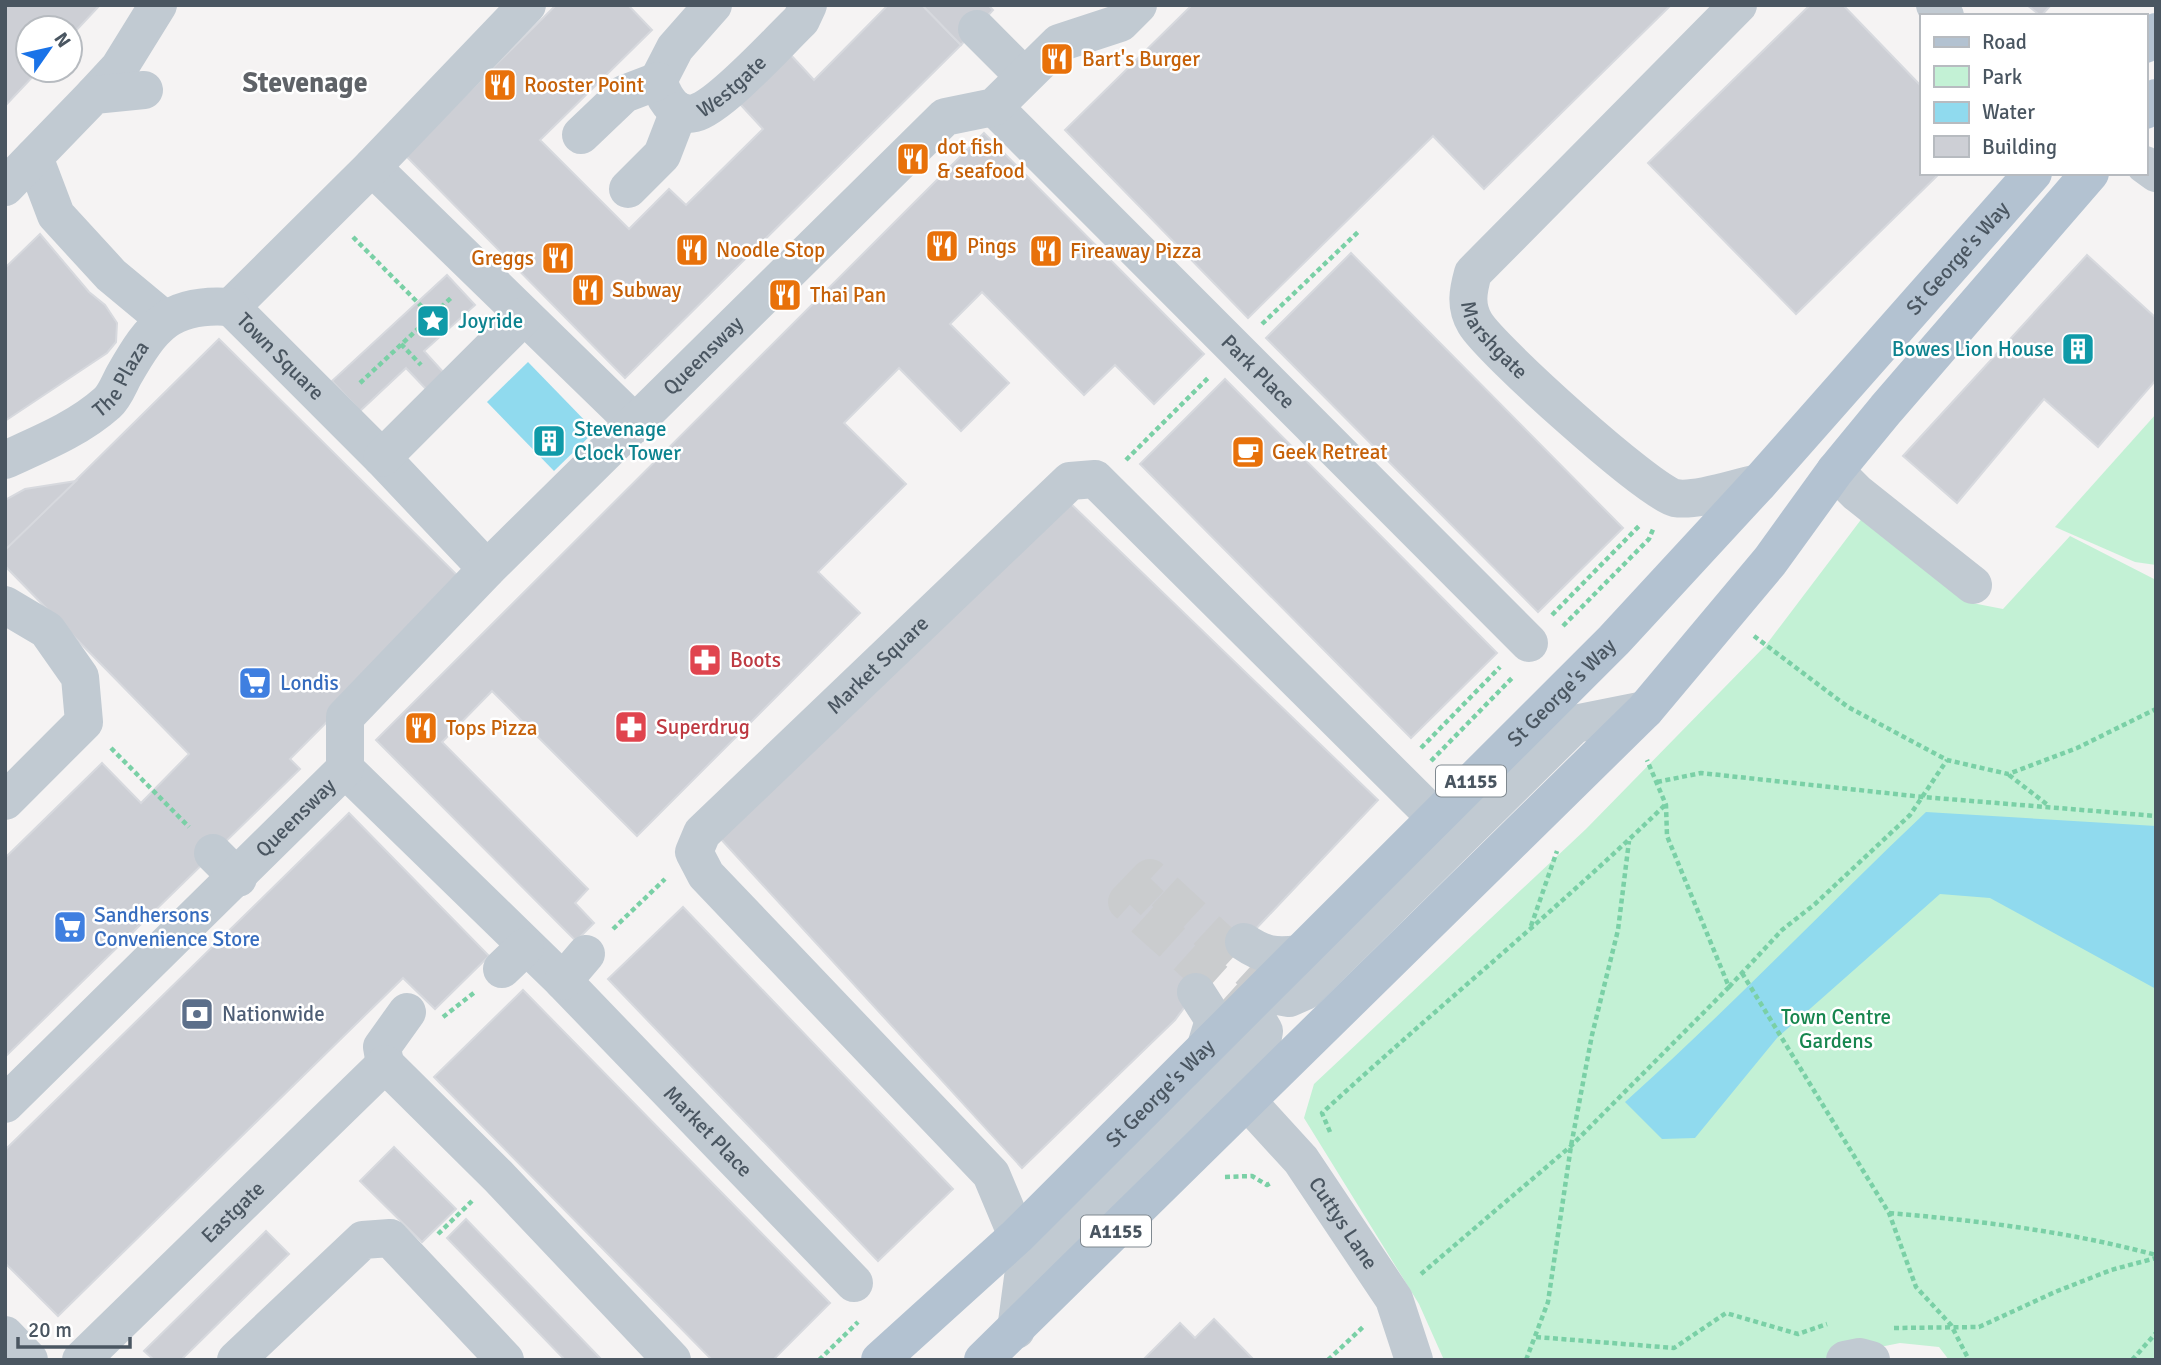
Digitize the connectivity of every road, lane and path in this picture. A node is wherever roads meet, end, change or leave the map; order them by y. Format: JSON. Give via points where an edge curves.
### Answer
{"nodes":[{"id":1,"x":158,"y":5,"type":"edge"},
{"id":2,"x":527,"y":5,"type":"edge"},
{"id":3,"x":713,"y":5,"type":"edge"},
{"id":4,"x":808,"y":5,"type":"edge"},
{"id":5,"x":1738,"y":5,"type":"edge"},
{"id":6,"x":1129,"y":14,"type":"edge"},
{"id":7,"x":977,"y":29,"type":"dead end"},
{"id":8,"x":1024,"y":76,"type":"junction"},
{"id":9,"x":144,"y":90,"type":"dead end"},
{"id":10,"x":94,"y":95,"type":"junction"},
{"id":11,"x":668,"y":96,"type":"junction"},
{"id":12,"x":994,"y":107,"type":"junction"},
{"id":13,"x":581,"y":135,"type":"dead end"},
{"id":14,"x":34,"y":158,"type":"junction"},
{"id":15,"x":372,"y":167,"type":"junction"},
{"id":16,"x":2030,"y":175,"type":"edge"},
{"id":17,"x":2088,"y":175,"type":"edge"},
{"id":18,"x":5,"y":187,"type":"edge"},
{"id":19,"x":628,"y":189,"type":"dead end"},
{"id":20,"x":327,"y":212,"type":"junction"},
{"id":21,"x":456,"y":293,"type":"dead end"},
{"id":22,"x":231,"y":307,"type":"junction"},
{"id":23,"x":431,"y":316,"type":"junction"},
{"id":24,"x":524,"y":316,"type":"junction"},
{"id":25,"x":164,"y":319,"type":"junction"},
{"id":26,"x":401,"y":344,"type":"junction"},
{"id":27,"x":433,"y":360,"type":"dead end"},
{"id":28,"x":358,"y":385,"type":"dead end"},
{"id":29,"x":636,"y":424,"type":"junction"},
{"id":30,"x":382,"y":458,"type":"junction"},
{"id":31,"x":5,"y":460,"type":"edge"},
{"id":32,"x":1835,"y":471,"type":"junction"},
{"id":33,"x":1759,"y":483,"type":"junction"},
{"id":34,"x":1667,"y":506,"type":"junction"},
{"id":35,"x":487,"y":569,"type":"junction"},
{"id":36,"x":1973,"y":584,"type":"dead end"},
{"id":37,"x":5,"y":606,"type":"edge"},
{"id":38,"x":1752,"y":634,"type":"dead end"},
{"id":39,"x":1530,"y":645,"type":"junction"},
{"id":40,"x":2156,"y":709,"type":"edge"},
{"id":41,"x":1645,"y":710,"type":"junction"},
{"id":42,"x":84,"y":722,"type":"junction"},
{"id":43,"x":1646,"y":759,"type":"dead end"},
{"id":44,"x":1947,"y":760,"type":"junction"},
{"id":45,"x":345,"y":769,"type":"junction"},
{"id":46,"x":2008,"y":774,"type":"junction"},
{"id":47,"x":1411,"y":782,"type":"junction"},
{"id":48,"x":1657,"y":782,"type":"junction"},
{"id":49,"x":1923,"y":797,"type":"junction"},
{"id":50,"x":5,"y":801,"type":"edge"},
{"id":51,"x":1666,"y":805,"type":"junction"},
{"id":52,"x":2049,"y":806,"type":"junction"},
{"id":53,"x":2156,"y":816,"type":"edge"},
{"id":54,"x":1435,"y":817,"type":"junction"},
{"id":55,"x":1629,"y":841,"type":"junction"},
{"id":56,"x":694,"y":852,"type":"junction"},
{"id":57,"x":226,"y":865,"type":"junction"},
{"id":58,"x":1244,"y":942,"type":"dead end"},
{"id":59,"x":1298,"y":954,"type":"junction"},
{"id":60,"x":574,"y":967,"type":"junction"},
{"id":61,"x":1742,"y":973,"type":"junction"},
{"id":62,"x":1729,"y":986,"type":"junction"},
{"id":63,"x":1196,"y":992,"type":"dead end"},
{"id":64,"x":407,"y":1012,"type":"dead end"},
{"id":65,"x":1206,"y":1046,"type":"junction"},
{"id":66,"x":385,"y":1064,"type":"junction"},
{"id":67,"x":1247,"y":1101,"type":"junction"},
{"id":68,"x":5,"y":1104,"type":"edge"},
{"id":69,"x":1324,"y":1139,"type":"dead end"},
{"id":70,"x":1571,"y":1146,"type":"junction"},
{"id":71,"x":498,"y":1176,"type":"junction"},
{"id":72,"x":1889,"y":1213,"type":"junction"},
{"id":73,"x":1017,"y":1236,"type":"junction"},
{"id":74,"x":2156,"y":1256,"type":"edge"},
{"id":75,"x":413,"y":1259,"type":"junction"},
{"id":76,"x":854,"y":1283,"type":"joint"},
{"id":77,"x":1394,"y":1299,"type":"junction"},
{"id":78,"x":1830,"y":1323,"type":"dead end"},
{"id":79,"x":1951,"y":1325,"type":"junction"},
{"id":80,"x":1016,"y":1330,"type":"junction"},
{"id":81,"x":2156,"y":1333,"type":"edge"},
{"id":82,"x":5,"y":1335,"type":"edge"},
{"id":83,"x":1535,"y":1336,"type":"junction"},
{"id":84,"x":1876,"y":1343,"type":"edge"},
{"id":85,"x":29,"y":1360,"type":"edge"},
{"id":86,"x":81,"y":1360,"type":"edge"},
{"id":87,"x":236,"y":1360,"type":"edge"},
{"id":88,"x":506,"y":1360,"type":"edge"},
{"id":89,"x":672,"y":1360,"type":"edge"},
{"id":90,"x":820,"y":1360,"type":"edge"},
{"id":91,"x":880,"y":1360,"type":"edge"},
{"id":92,"x":983,"y":1360,"type":"edge"},
{"id":93,"x":1328,"y":1360,"type":"edge"},
{"id":94,"x":1413,"y":1360,"type":"edge"},
{"id":95,"x":1527,"y":1360,"type":"edge"},
{"id":96,"x":1845,"y":1360,"type":"edge"},
{"id":97,"x":1969,"y":1360,"type":"edge"},
{"id":98,"x":2132,"y":1360,"type":"edge"}],
"edges":[{"from":1,"to":10,"type":"street","via":[[119,68]]},
{"from":2,"to":15,"type":"street","name":"Town Square"},
{"from":3,"to":11,"type":"street","via":[[675,48]]},
{"from":4,"to":11,"type":"street","name":"Westgate","via":[[801,20],[714,103],[694,113]]},
{"from":5,"to":34,"type":"street","name":"Marshgate","via":[[1473,273],[1466,296],[1476,324],[1560,409],[1652,485]]},
{"from":6,"to":8,"type":"street","via":[[1059,43]]},
{"from":7,"to":8,"type":"street"},
{"from":8,"to":12,"type":"street"},
{"from":9,"to":10,"type":"street"},
{"from":10,"to":14,"type":"street"},
{"from":11,"to":13,"type":"street","name":"Westgate","via":[[624,94]]},
{"from":11,"to":19,"type":"street","via":[[662,155]]},
{"from":12,"to":29,"type":"street","name":"Queensway","via":[[946,117]]},
{"from":12,"to":39,"type":"street","name":"Park Place"},
{"from":14,"to":18,"type":"street"},
{"from":14,"to":25,"type":"street","via":[[56,215],[111,275]]},
{"from":15,"to":20,"type":"street","name":"Town Square"},
{"from":15,"to":24,"type":"street"},
{"from":16,"to":33,"type":"main road","name":"St George's Way","number":"A1155"},
{"from":17,"to":32,"type":"main road","name":"St George's Way","number":"A1155"},
{"from":20,"to":22,"type":"street","name":"Town Square"},
{"from":20,"to":23,"type":"path"},
{"from":21,"to":23,"type":"path"},
{"from":22,"to":25,"type":"street","name":"The Plaza","via":[[204,305]]},
{"from":22,"to":30,"type":"street","name":"Town Square"},
{"from":23,"to":26,"type":"path"},
{"from":24,"to":29,"type":"street"},
{"from":24,"to":30,"type":"street"},
{"from":25,"to":31,"type":"street","name":"The Plaza","via":[[150,331],[110,401],[75,427]]},
{"from":26,"to":27,"type":"path","via":[[424,368]]},
{"from":26,"to":28,"type":"path"},
{"from":29,"to":35,"type":"street","name":"Queensway"},
{"from":30,"to":35,"type":"street","name":"Town Square"},
{"from":32,"to":36,"type":"street"},
{"from":32,"to":41,"type":"main road","name":"St George's Way","number":"A1155","via":[[1761,571]]},
{"from":33,"to":34,"type":"street"},
{"from":33,"to":54,"type":"main road","name":"St George's Way","number":"A1155","via":[[1614,640]]},
{"from":34,"to":39,"type":"path","via":[[1637,526]]},
{"from":34,"to":39,"type":"path","via":[[1649,539]]},
{"from":35,"to":45,"type":"street","name":"Queensway","via":[[345,717]]},
{"from":37,"to":42,"type":"street","via":[[47,630],[80,677]]},
{"from":38,"to":44,"type":"path","via":[[1848,707]]},
{"from":39,"to":47,"type":"path"},
{"from":39,"to":47,"type":"path","via":[[1405,765]]},
{"from":40,"to":46,"type":"path","via":[[2077,748]]},
{"from":41,"to":67,"type":"main road","name":"St George's Way","number":"A1155"},
{"from":41,"to":80,"type":"street","via":[[1574,724],[1305,991],[1268,1008],[1262,1042],[1024,1269]]},
{"from":42,"to":50,"type":"street"},
{"from":42,"to":57,"type":"path"},
{"from":43,"to":48,"type":"path"},
{"from":44,"to":46,"type":"path"},
{"from":44,"to":49,"type":"path"},
{"from":45,"to":57,"type":"street","name":"Queensway"},
{"from":45,"to":60,"type":"street","name":"Market Place","via":[[514,958]]},
{"from":46,"to":52,"type":"path"},
{"from":47,"to":54,"type":"street","name":"Market Square"},
{"from":47,"to":56,"type":"street","name":"Market Square","via":[[1095,479],[1070,481],[702,834]]},
{"from":48,"to":49,"type":"path","via":[[1701,773]]},
{"from":48,"to":51,"type":"path"},
{"from":49,"to":52,"type":"path"},
{"from":49,"to":61,"type":"path"},
{"from":51,"to":55,"type":"path"},
{"from":51,"to":62,"type":"path","via":[[1667,835]]},
{"from":52,"to":53,"type":"path"},
{"from":54,"to":59,"type":"main road","name":"St George's Way","number":"A1155"},
{"from":55,"to":69,"type":"path","via":[[1322,1113],[1330,1132]]},
{"from":55,"to":70,"type":"path","via":[[1618,930]]},
{"from":56,"to":60,"type":"path"},
{"from":56,"to":73,"type":"street","via":[[706,875],[991,1174]]},
{"from":57,"to":68,"type":"street","name":"Queensway"},
{"from":58,"to":59,"type":"street","via":[[1276,957]]},
{"from":59,"to":65,"type":"main road","name":"St George's Way","number":"A1155"},
{"from":60,"to":76,"type":"street","name":"Market Place"},
{"from":61,"to":62,"type":"path"},
{"from":61,"to":72,"type":"path"},
{"from":62,"to":70,"type":"path"},
{"from":63,"to":65,"type":"street","via":[[1214,1020]]},
{"from":64,"to":66,"type":"street","via":[[382,1048]]},
{"from":65,"to":73,"type":"main road","name":"St George's Way","number":"A1155"},
{"from":66,"to":71,"type":"street"},
{"from":66,"to":86,"type":"street","name":"Eastgate"},
{"from":67,"to":77,"type":"street","name":"Cuttys Lane","via":[[1301,1160]]},
{"from":67,"to":80,"type":"main road","name":"St George's Way","number":"A1155"},
{"from":70,"to":77,"type":"path"},
{"from":70,"to":83,"type":"path","via":[[1548,1302]]},
{"from":71,"to":75,"type":"path"},
{"from":71,"to":89,"type":"street"},
{"from":72,"to":74,"type":"path","via":[[1998,1222],[2083,1236]]},
{"from":72,"to":79,"type":"path","via":[[1916,1287]]},
{"from":73,"to":91,"type":"main road","name":"St George's Way","number":"A1155"},
{"from":74,"to":79,"type":"path","via":[[2055,1292],[1979,1326]]},
{"from":75,"to":87,"type":"street","via":[[390,1238],[363,1240]]},
{"from":75,"to":88,"type":"street"},
{"from":76,"to":90,"type":"path","via":[[858,1322]]},
{"from":77,"to":93,"type":"path"},
{"from":77,"to":94,"type":"street","name":"Cuttys Lane"},
{"from":78,"to":83,"type":"path","via":[[1798,1334],[1726,1313],[1674,1348]]},
{"from":79,"to":84,"type":"path","via":[[1896,1328]]},
{"from":79,"to":97,"type":"path"},
{"from":80,"to":92,"type":"main road","name":"St George's Way","number":"A1155"},
{"from":81,"to":98,"type":"path"},
{"from":82,"to":85,"type":"street"},
{"from":83,"to":95,"type":"path"},
{"from":84,"to":96,"type":"street","via":[[1860,1357]]}]}
